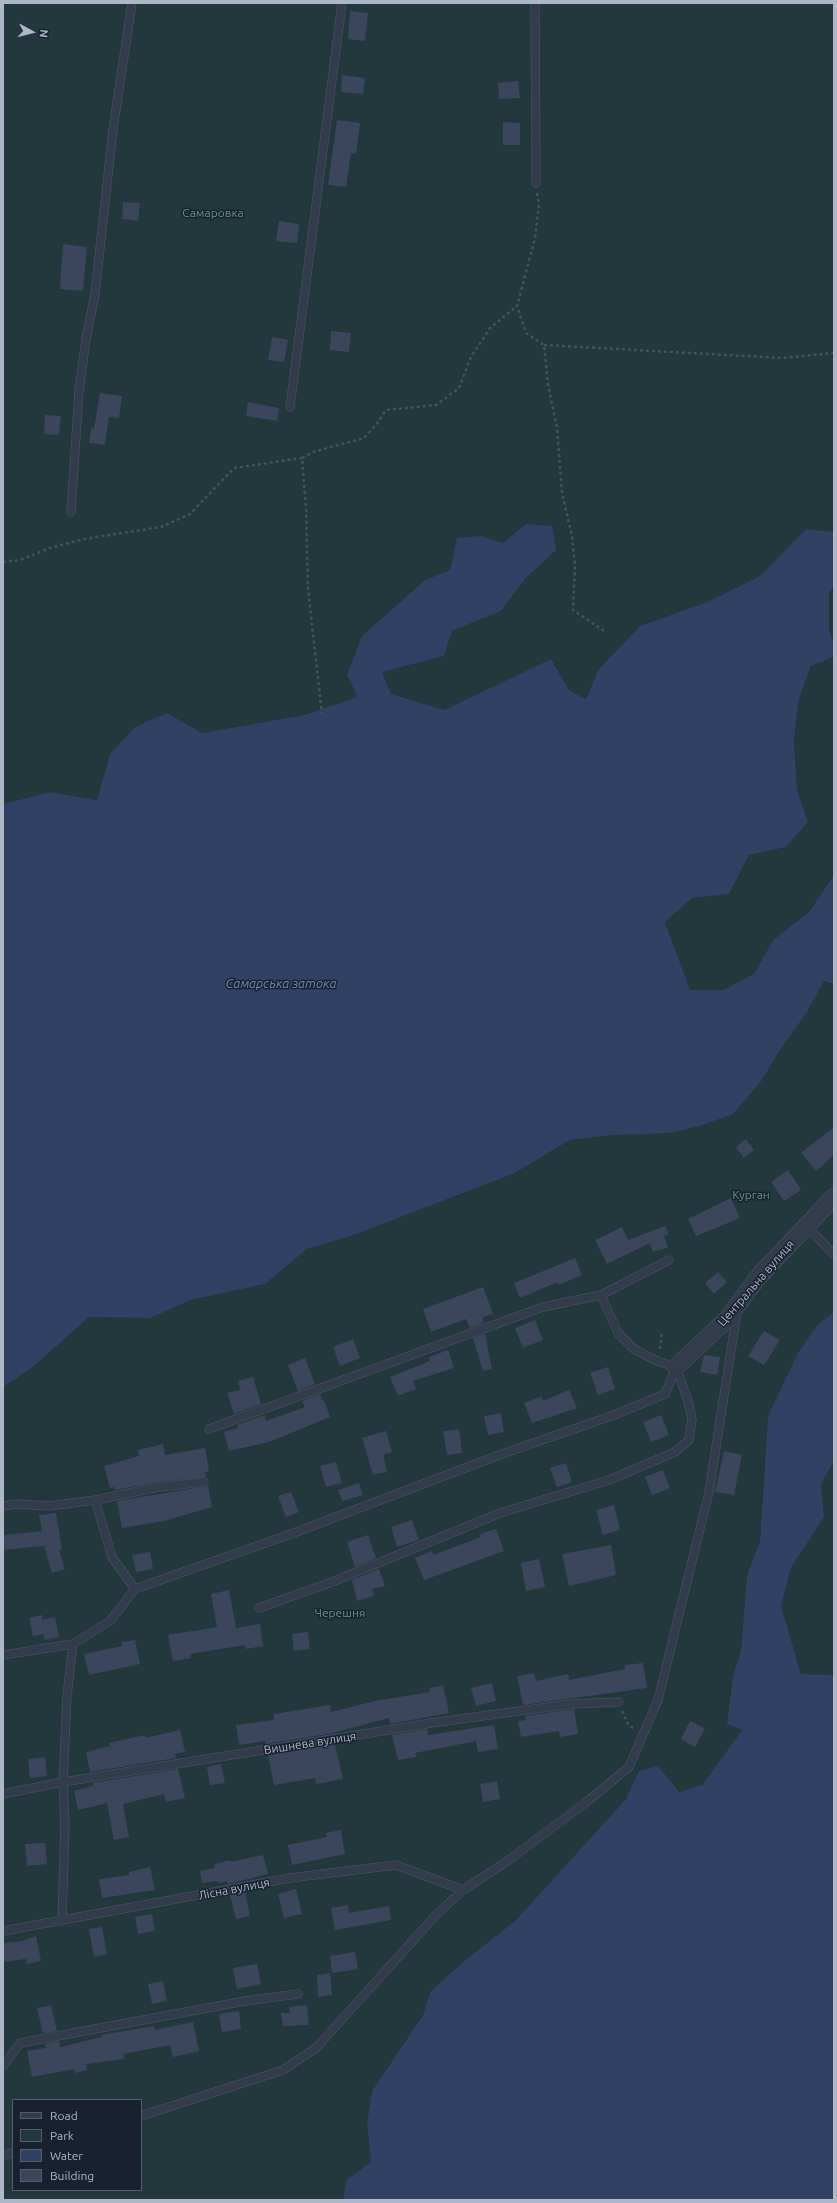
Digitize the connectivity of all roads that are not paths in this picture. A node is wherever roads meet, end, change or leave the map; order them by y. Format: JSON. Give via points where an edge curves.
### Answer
{"nodes":[{"id":1,"x":132,"y":3,"type":"edge"},
{"id":2,"x":342,"y":3,"type":"edge"},
{"id":3,"x":535,"y":3,"type":"edge"},
{"id":4,"x":536,"y":183,"type":"road end"},
{"id":5,"x":290,"y":406,"type":"dead end"},
{"id":6,"x":70,"y":512,"type":"dead end"},
{"id":7,"x":834,"y":1197,"type":"edge"},
{"id":8,"x":807,"y":1226,"type":"junction"},
{"id":9,"x":834,"y":1255,"type":"edge"},
{"id":10,"x":669,"y":1260,"type":"dead end"},
{"id":11,"x":601,"y":1295,"type":"junction"},
{"id":12,"x":739,"y":1303,"type":"junction"},
{"id":13,"x":676,"y":1367,"type":"junction"},
{"id":14,"x":209,"y":1429,"type":"dead end"},
{"id":15,"x":204,"y":1482,"type":"dead end"},
{"id":16,"x":95,"y":1500,"type":"junction"},
{"id":17,"x":3,"y":1506,"type":"edge"},
{"id":18,"x":135,"y":1589,"type":"junction"},
{"id":19,"x":259,"y":1608,"type":"dead end"},
{"id":20,"x":73,"y":1644,"type":"junction"},
{"id":21,"x":3,"y":1655,"type":"edge"},
{"id":22,"x":619,"y":1702,"type":"road end"},
{"id":23,"x":63,"y":1782,"type":"junction"},
{"id":24,"x":3,"y":1794,"type":"edge"},
{"id":25,"x":463,"y":1890,"type":"junction"},
{"id":26,"x":62,"y":1921,"type":"junction"},
{"id":27,"x":3,"y":1931,"type":"edge"},
{"id":28,"x":298,"y":1994,"type":"dead end"},
{"id":29,"x":3,"y":2066,"type":"edge"},
{"id":30,"x":142,"y":2116,"type":"edge"}],
"edges":[{"from":1,"to":6,"type":"lane","via":[[113,129],[95,294],[79,390]]},
{"from":2,"to":5,"type":"lane"},
{"from":3,"to":4,"type":"lane"},
{"from":7,"to":8,"type":"street","name":"Центральна вулиця"},
{"from":8,"to":9,"type":"lane"},
{"from":8,"to":12,"type":"street","name":"Центральна вулиця","via":[[759,1276]]},
{"from":10,"to":11,"type":"lane"},
{"from":11,"to":13,"type":"lane","via":[[618,1333],[634,1349]]},
{"from":11,"to":14,"type":"lane","via":[[543,1306]]},
{"from":12,"to":13,"type":"street","name":"Центральна вулиця","via":[[727,1319]]},
{"from":12,"to":25,"type":"lane","via":[[709,1492],[658,1700],[629,1767],[509,1860]]},
{"from":13,"to":18,"type":"lane","via":[[664,1394],[614,1415]]},
{"from":13,"to":19,"type":"lane","via":[[692,1419],[689,1440],[675,1452],[609,1480],[500,1513],[332,1582]]},
{"from":15,"to":16,"type":"lane","via":[[159,1487]]},
{"from":16,"to":17,"type":"lane","via":[[49,1506]]},
{"from":16,"to":18,"type":"lane","via":[[112,1557]]},
{"from":18,"to":20,"type":"lane","via":[[110,1621]]},
{"from":20,"to":21,"type":"lane"},
{"from":20,"to":23,"type":"lane","via":[[67,1696]]},
{"from":22,"to":23,"type":"lane","name":"Вишнева вулиця","via":[[570,1704],[438,1722]]},
{"from":23,"to":24,"type":"lane","name":"Вишнева вулиця"},
{"from":23,"to":26,"type":"lane","via":[[65,1824]]},
{"from":25,"to":26,"type":"lane","name":"Лісна вулиця","via":[[396,1865],[290,1878]]},
{"from":25,"to":30,"type":"lane","via":[[436,1915],[316,2048],[283,2070]]},
{"from":26,"to":27,"type":"lane","name":"Лісна вулиця"},
{"from":28,"to":29,"type":"lane","via":[[245,2000],[20,2043]]}]}
